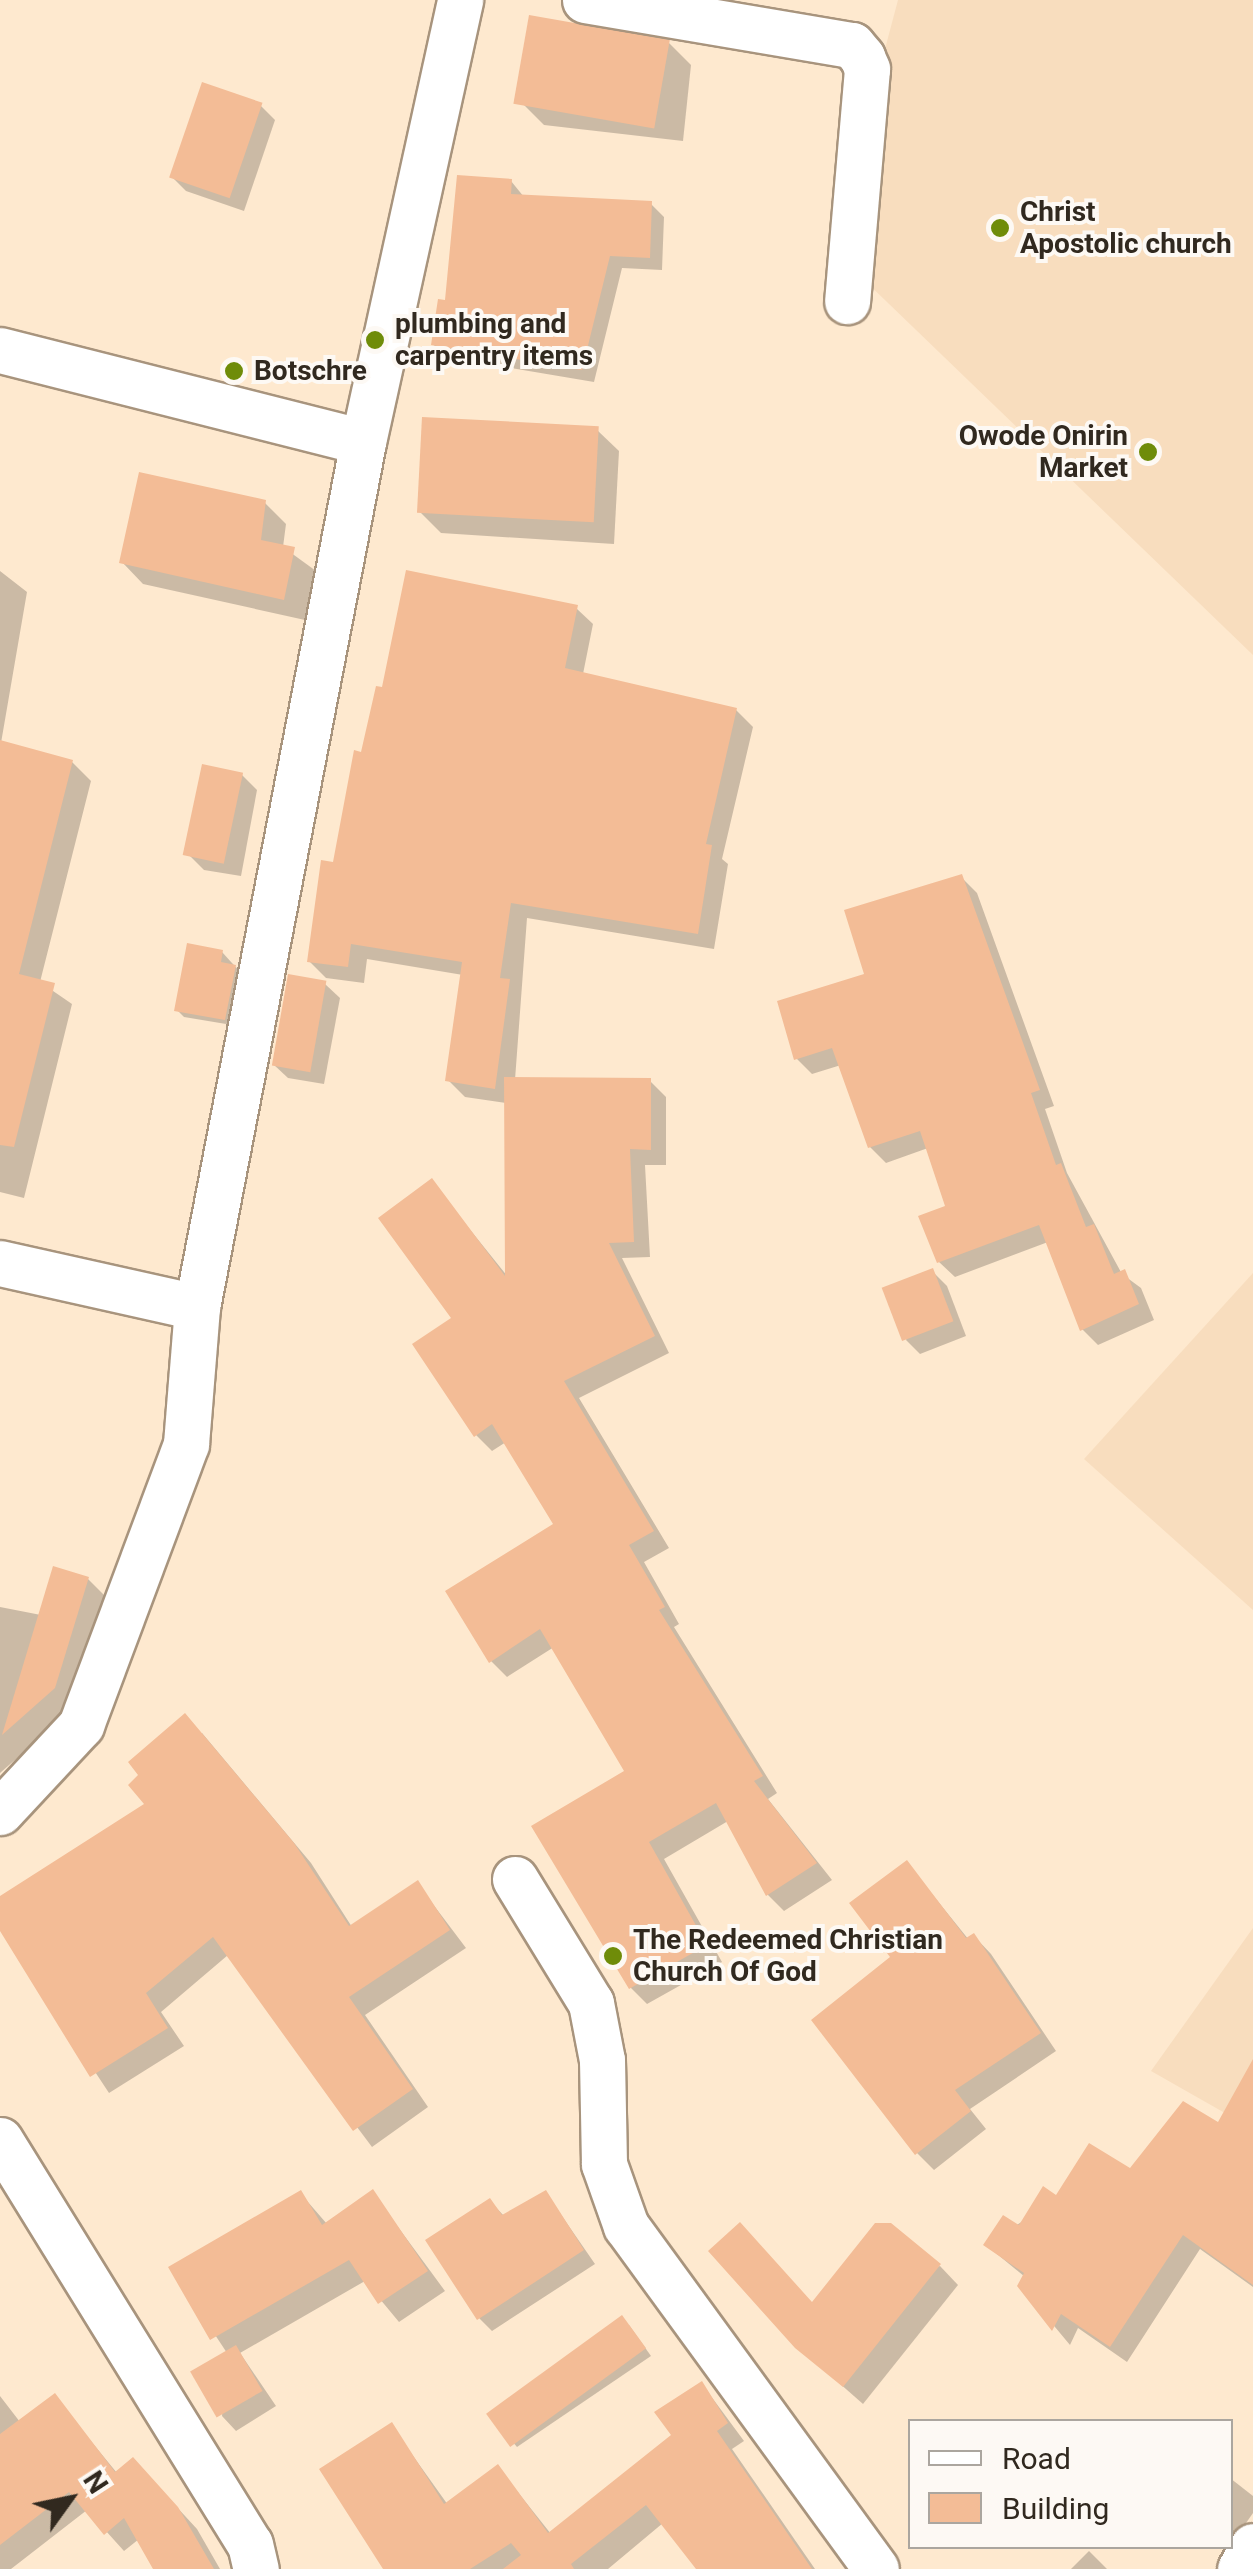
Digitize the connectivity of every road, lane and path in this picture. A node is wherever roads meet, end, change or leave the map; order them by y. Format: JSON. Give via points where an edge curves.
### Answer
{"nodes":[{"id":1,"x":460,"y":0,"type":"edge"},
{"id":2,"x":585,"y":0,"type":"edge"},
{"id":3,"x":847,"y":300,"type":"dead end"},
{"id":4,"x":0,"y":350,"type":"edge"},
{"id":5,"x":363,"y":442,"type":"junction"},
{"id":6,"x":0,"y":1263,"type":"edge"},
{"id":7,"x":197,"y":1307,"type":"junction"},
{"id":8,"x":0,"y":1812,"type":"edge"},
{"id":9,"x":515,"y":1878,"type":"dead end"},
{"id":10,"x":0,"y":2140,"type":"edge"},
{"id":11,"x":1253,"y":2546,"type":"edge"},
{"id":12,"x":256,"y":2569,"type":"edge"},
{"id":13,"x":876,"y":2569,"type":"edge"},
{"id":14,"x":1240,"y":2569,"type":"edge"}],
"edges":[{"from":1,"to":5,"type":"street"},
{"from":2,"to":3,"type":"street","via":[[852,45],[862,56],[867,69]]},
{"from":4,"to":5,"type":"street"},
{"from":5,"to":7,"type":"street"},
{"from":6,"to":7,"type":"street"},
{"from":7,"to":8,"type":"street","via":[[186,1444],[80,1726]]},
{"from":9,"to":13,"type":"street","via":[[591,2003],[602,2060],[604,2164],[626,2226]]},
{"from":10,"to":12,"type":"street","via":[[250,2544]]},
{"from":11,"to":14,"type":"street"}]}
